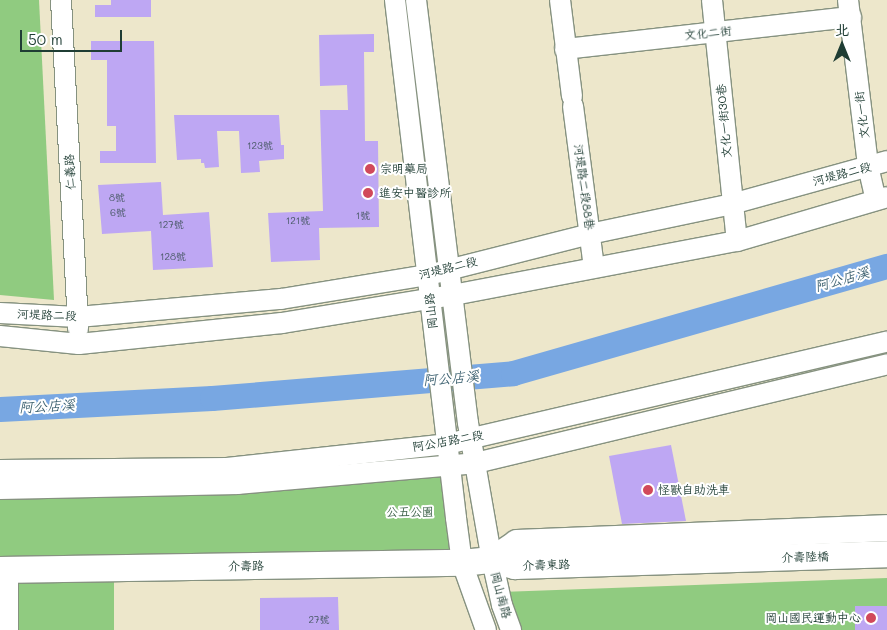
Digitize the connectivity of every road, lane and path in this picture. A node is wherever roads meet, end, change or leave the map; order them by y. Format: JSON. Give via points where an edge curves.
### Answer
{"nodes":[{"id":1,"x":61,"y":0,"type":"edge"},
{"id":2,"x":395,"y":0,"type":"edge"},
{"id":3,"x":416,"y":0,"type":"edge"},
{"id":4,"x":560,"y":0,"type":"edge"},
{"id":5,"x":712,"y":0,"type":"edge"},
{"id":6,"x":849,"y":8,"type":"edge"},
{"id":7,"x":715,"y":32,"type":"junction"},
{"id":8,"x":566,"y":49,"type":"junction"},
{"id":9,"x":878,"y":164,"type":"edge"},
{"id":10,"x":882,"y":199,"type":"edge"},
{"id":11,"x":732,"y":204,"type":"junction"},
{"id":12,"x":590,"y":234,"type":"junction"},
{"id":13,"x":737,"y":241,"type":"junction"},
{"id":14,"x":450,"y":268,"type":"junction"},
{"id":15,"x":594,"y":268,"type":"junction"},
{"id":16,"x":428,"y":275,"type":"junction"},
{"id":17,"x":454,"y":295,"type":"junction"},
{"id":18,"x":429,"y":299,"type":"junction"},
{"id":19,"x":0,"y":313,"type":"edge"},
{"id":20,"x":78,"y":317,"type":"junction"},
{"id":21,"x":0,"y":336,"type":"edge"},
{"id":22,"x":887,"y":342,"type":"edge"},
{"id":23,"x":79,"y":344,"type":"junction"},
{"id":24,"x":887,"y":364,"type":"edge"},
{"id":25,"x":470,"y":431,"type":"junction"},
{"id":26,"x":445,"y":435,"type":"junction"},
{"id":27,"x":476,"y":463,"type":"junction"},
{"id":28,"x":448,"y":467,"type":"junction"},
{"id":29,"x":0,"y":470,"type":"edge"},
{"id":30,"x":0,"y":489,"type":"edge"},
{"id":31,"x":887,"y":528,"type":"edge"},
{"id":32,"x":730,"y":534,"type":"joint"},
{"id":33,"x":887,"y":554,"type":"edge"},
{"id":34,"x":724,"y":559,"type":"joint"},
{"id":35,"x":492,"y":560,"type":"junction"},
{"id":36,"x":462,"y":563,"type":"junction"},
{"id":37,"x":4,"y":570,"type":"edge"},
{"id":38,"x":8,"y":630,"type":"edge"},
{"id":39,"x":486,"y":630,"type":"edge"},
{"id":40,"x":511,"y":630,"type":"edge"}],
"edges":[{"from":1,"to":20,"type":"street","name":"仁義路"},
{"from":2,"to":16,"type":"street","name":"岡山路"},
{"from":3,"to":14,"type":"street","name":"岡山路"},
{"from":4,"to":8,"type":"street","name":"河堤路二段88巷"},
{"from":5,"to":7,"type":"street","name":"文化一街30巷"},
{"from":6,"to":7,"type":"street","name":"文化二街"},
{"from":6,"to":9,"type":"street","name":"文化一街"},
{"from":7,"to":8,"type":"street","name":"文化二街"},
{"from":7,"to":11,"type":"street","name":"文化一街30巷"},
{"from":8,"to":12,"type":"street","name":"河堤路二段88巷"},
{"from":9,"to":10,"type":"street","name":"文化一街"},
{"from":9,"to":11,"type":"street","name":"河堤路二段"},
{"from":10,"to":13,"type":"street","name":"河堤路二段"},
{"from":11,"to":12,"type":"street","name":"河堤路二段"},
{"from":11,"to":13,"type":"street","name":"文化一街30巷"},
{"from":12,"to":14,"type":"street","name":"河堤路二段"},
{"from":12,"to":15,"type":"street","name":"河堤路二段88巷"},
{"from":13,"to":15,"type":"street","name":"河堤路二段"},
{"from":14,"to":16,"type":"street","name":"河堤路二段"},
{"from":14,"to":17,"type":"street","name":"岡山路"},
{"from":15,"to":17,"type":"street","name":"河堤路二段"},
{"from":16,"to":18,"type":"street","name":"岡山路"},
{"from":16,"to":20,"type":"street","name":"河堤路二段","via":[[282,299]]},
{"from":17,"to":18,"type":"street","name":"河堤路二段"},
{"from":17,"to":25,"type":"street","name":"岡山路"},
{"from":18,"to":23,"type":"street","name":"河堤路二段","via":[[282,323]]},
{"from":18,"to":26,"type":"street","name":"岡山路"},
{"from":19,"to":20,"type":"street","name":"河堤路二段"},
{"from":20,"to":23,"type":"street","name":"仁義路"},
{"from":21,"to":23,"type":"street","name":"河堤路二段"},
{"from":22,"to":25,"type":"street","name":"阿公店路二段"},
{"from":24,"to":27,"type":"street","name":"阿公店路二段"},
{"from":25,"to":26,"type":"street","name":"阿公店路二段"},
{"from":25,"to":27,"type":"street","name":"岡山路"},
{"from":26,"to":28,"type":"street","name":"岡山路"},
{"from":26,"to":29,"type":"street","name":"阿公店路二段","via":[[227,468]]},
{"from":27,"to":28,"type":"street","name":"阿公店路二段"},
{"from":27,"to":35,"type":"street","name":"岡山路"},
{"from":28,"to":30,"type":"street","name":"阿公店路二段","via":[[238,484]]},
{"from":28,"to":36,"type":"street","name":"岡山路"},
{"from":31,"to":32,"type":"main road","name":"介壽陸橋"},
{"from":32,"to":35,"type":"main road","name":"介壽東路","via":[[517,543]]},
{"from":33,"to":34,"type":"main road","name":"介壽陸橋"},
{"from":34,"to":35,"type":"main road","name":"介壽東路","via":[[515,566]]},
{"from":35,"to":36,"type":"main road","name":"介壽路"},
{"from":35,"to":40,"type":"street","name":"岡山南路"},
{"from":36,"to":37,"type":"main road","name":"介壽路"},
{"from":36,"to":39,"type":"street","name":"岡山南路"},
{"from":37,"to":38,"type":"street"}]}
